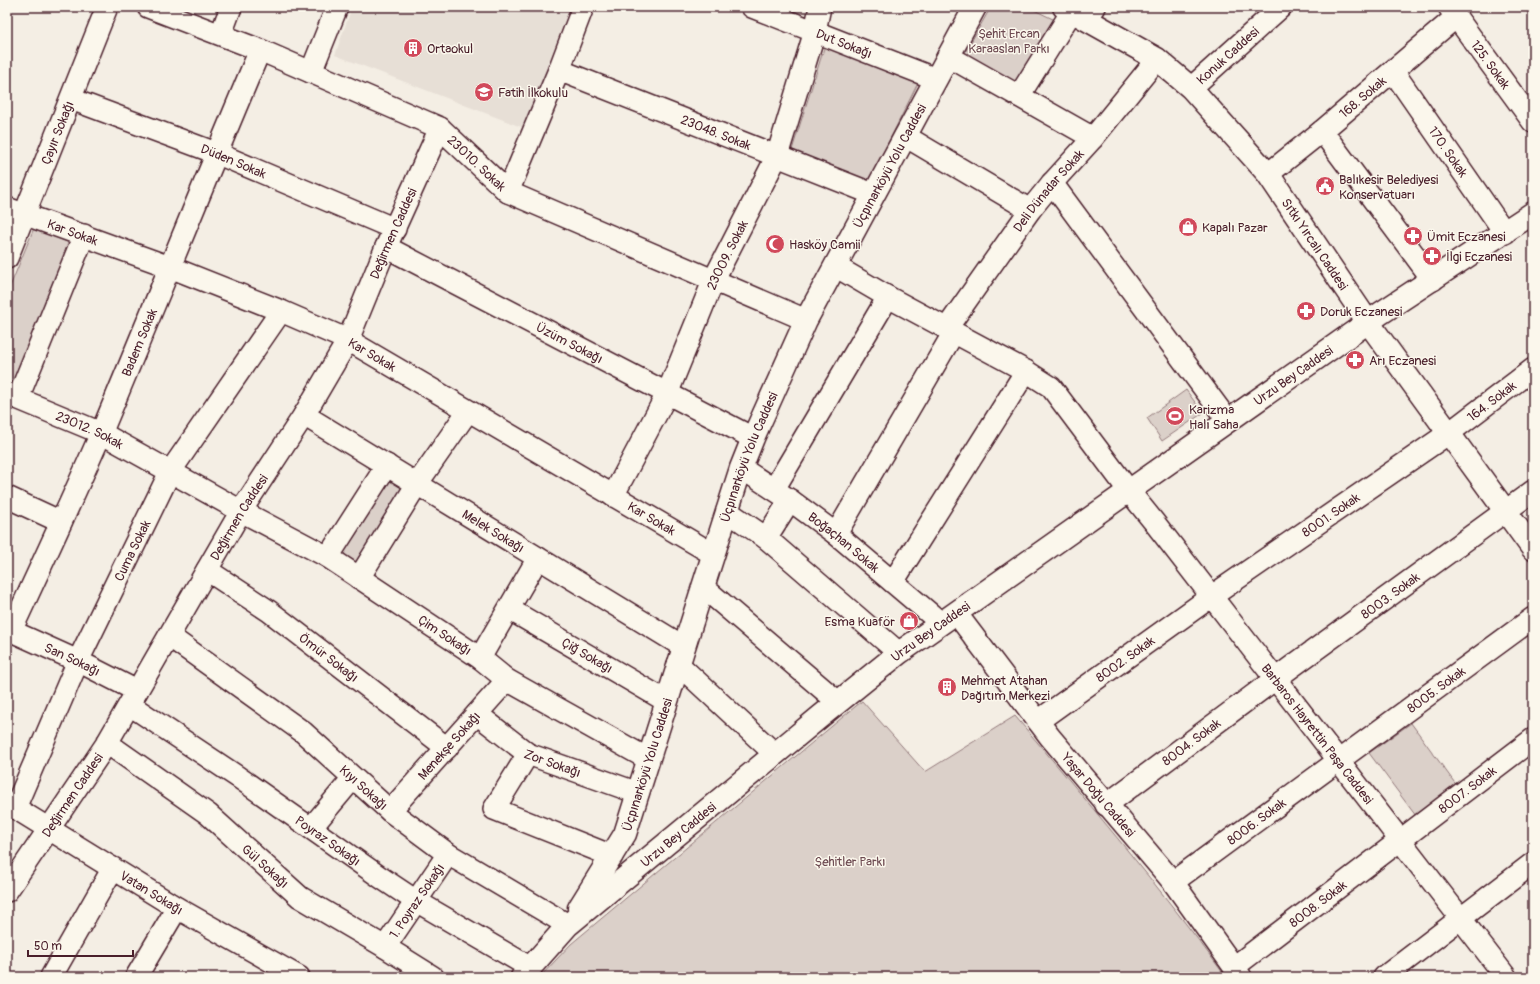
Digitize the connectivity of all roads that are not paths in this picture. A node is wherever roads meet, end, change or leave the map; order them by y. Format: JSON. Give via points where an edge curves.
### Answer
{"nodes":[{"id":1,"x":107,"y":7,"type":"edge"},
{"id":2,"x":148,"y":7,"type":"edge"},
{"id":3,"x":231,"y":7,"type":"edge"},
{"id":4,"x":337,"y":7,"type":"edge"},
{"id":5,"x":582,"y":7,"type":"edge"},
{"id":6,"x":752,"y":7,"type":"edge"},
{"id":7,"x":820,"y":7,"type":"edge"},
{"id":8,"x":975,"y":7,"type":"edge"},
{"id":9,"x":1281,"y":7,"type":"edge"},
{"id":10,"x":1080,"y":11,"type":"edge"},
{"id":11,"x":1452,"y":12,"type":"edge"},
{"id":12,"x":815,"y":31,"type":"junction"},
{"id":13,"x":221,"y":34,"type":"junction"},
{"id":14,"x":260,"y":50,"type":"junction"},
{"id":15,"x":948,"y":56,"type":"junction"},
{"id":16,"x":1157,"y":59,"type":"junction"},
{"id":17,"x":559,"y":70,"type":"junction"},
{"id":18,"x":1393,"y":70,"type":"junction"},
{"id":19,"x":311,"y":72,"type":"junction"},
{"id":20,"x":936,"y":79,"type":"junction"},
{"id":21,"x":1191,"y":88,"type":"junction"},
{"id":22,"x":1019,"y":96,"type":"junction"},
{"id":23,"x":71,"y":99,"type":"junction"},
{"id":24,"x":1533,"y":122,"type":"edge"},
{"id":25,"x":440,"y":128,"type":"junction"},
{"id":26,"x":1322,"y":131,"type":"junction"},
{"id":27,"x":905,"y":136,"type":"junction"},
{"id":28,"x":1093,"y":138,"type":"junction"},
{"id":29,"x":216,"y":153,"type":"junction"},
{"id":30,"x":777,"y":156,"type":"junction"},
{"id":31,"x":1268,"y":174,"type":"junction"},
{"id":32,"x":1052,"y":183,"type":"junction"},
{"id":33,"x":508,"y":192,"type":"junction"},
{"id":34,"x":873,"y":194,"type":"junction"},
{"id":35,"x":1030,"y":210,"type":"junction"},
{"id":36,"x":16,"y":211,"type":"edge"},
{"id":37,"x":1533,"y":213,"type":"edge"},
{"id":38,"x":1505,"y":232,"type":"junction"},
{"id":39,"x":84,"y":235,"type":"junction"},
{"id":40,"x":390,"y":238,"type":"junction"},
{"id":41,"x":7,"y":258,"type":"edge"},
{"id":42,"x":835,"y":266,"type":"junction"},
{"id":43,"x":170,"y":267,"type":"junction"},
{"id":44,"x":714,"y":279,"type":"junction"},
{"id":45,"x":1432,"y":280,"type":"junction"},
{"id":46,"x":888,"y":297,"type":"junction"},
{"id":47,"x":281,"y":311,"type":"junction"},
{"id":48,"x":806,"y":320,"type":"junction"},
{"id":49,"x":1368,"y":322,"type":"junction"},
{"id":50,"x":951,"y":330,"type":"junction"},
{"id":51,"x":348,"y":340,"type":"junction"},
{"id":52,"x":1533,"y":369,"type":"edge"},
{"id":53,"x":1026,"y":371,"type":"junction"},
{"id":54,"x":667,"y":394,"type":"junction"},
{"id":55,"x":12,"y":396,"type":"edge"},
{"id":56,"x":468,"y":411,"type":"junction"},
{"id":57,"x":304,"y":415,"type":"junction"},
{"id":58,"x":1228,"y":420,"type":"junction"},
{"id":59,"x":101,"y":433,"type":"junction"},
{"id":60,"x":1449,"y":433,"type":"junction"},
{"id":61,"x":753,"y":438,"type":"junction"},
{"id":62,"x":387,"y":466,"type":"junction"},
{"id":63,"x":741,"y":468,"type":"junction"},
{"id":64,"x":170,"y":472,"type":"junction"},
{"id":65,"x":417,"y":484,"type":"junction"},
{"id":66,"x":1533,"y":491,"type":"edge"},
{"id":67,"x":1129,"y":492,"type":"junction"},
{"id":68,"x":782,"y":494,"type":"junction"},
{"id":69,"x":613,"y":496,"type":"junction"},
{"id":70,"x":7,"y":497,"type":"edge"},
{"id":71,"x":241,"y":511,"type":"junction"},
{"id":72,"x":727,"y":511,"type":"junction"},
{"id":73,"x":1506,"y":511,"type":"junction"},
{"id":74,"x":61,"y":522,"type":"junction"},
{"id":75,"x":836,"y":534,"type":"junction"},
{"id":76,"x":766,"y":538,"type":"junction"},
{"id":77,"x":1533,"y":549,"type":"edge"},
{"id":78,"x":713,"y":554,"type":"junction"},
{"id":79,"x":328,"y":557,"type":"junction"},
{"id":80,"x":538,"y":558,"type":"junction"},
{"id":81,"x":208,"y":570,"type":"junction"},
{"id":82,"x":359,"y":578,"type":"junction"},
{"id":83,"x":893,"y":582,"type":"junction"},
{"id":84,"x":703,"y":586,"type":"junction"},
{"id":85,"x":1212,"y":596,"type":"junction"},
{"id":86,"x":509,"y":609,"type":"junction"},
{"id":87,"x":948,"y":618,"type":"junction"},
{"id":88,"x":1533,"y":618,"type":"edge"},
{"id":89,"x":9,"y":630,"type":"edge"},
{"id":90,"x":169,"y":636,"type":"junction"},
{"id":91,"x":899,"y":653,"type":"junction"},
{"id":92,"x":681,"y":655,"type":"junction"},
{"id":93,"x":480,"y":658,"type":"junction"},
{"id":94,"x":78,"y":661,"type":"junction"},
{"id":95,"x":1275,"y":679,"type":"junction"},
{"id":96,"x":507,"y":680,"type":"junction"},
{"id":97,"x":134,"y":698,"type":"junction"},
{"id":98,"x":666,"y":701,"type":"junction"},
{"id":99,"x":838,"y":702,"type":"junction"},
{"id":100,"x":477,"y":714,"type":"junction"},
{"id":101,"x":1038,"y":721,"type":"junction"},
{"id":102,"x":1533,"y":739,"type":"edge"},
{"id":103,"x":107,"y":743,"type":"junction"},
{"id":104,"x":447,"y":748,"type":"junction"},
{"id":105,"x":528,"y":754,"type":"junction"},
{"id":106,"x":775,"y":754,"type":"junction"},
{"id":107,"x":648,"y":759,"type":"junction"},
{"id":108,"x":1339,"y":760,"type":"junction"},
{"id":109,"x":354,"y":778,"type":"junction"},
{"id":110,"x":638,"y":793,"type":"junction"},
{"id":111,"x":1106,"y":805,"type":"junction"},
{"id":112,"x":11,"y":806,"type":"edge"},
{"id":113,"x":390,"y":811,"type":"junction"},
{"id":114,"x":311,"y":828,"type":"junction"},
{"id":115,"x":48,"y":829,"type":"junction"},
{"id":116,"x":1401,"y":840,"type":"junction"},
{"id":117,"x":448,"y":854,"type":"junction"},
{"id":118,"x":612,"y":856,"type":"junction"},
{"id":119,"x":1533,"y":863,"type":"edge"},
{"id":120,"x":113,"y":868,"type":"junction"},
{"id":121,"x":1173,"y":882,"type":"junction"},
{"id":122,"x":7,"y":891,"type":"edge"},
{"id":123,"x":416,"y":901,"type":"junction"},
{"id":124,"x":177,"y":908,"type":"junction"},
{"id":125,"x":1461,"y":918,"type":"junction"},
{"id":126,"x":568,"y":925,"type":"junction"},
{"id":127,"x":385,"y":947,"type":"junction"},
{"id":128,"x":526,"y":972,"type":"edge"},
{"id":129,"x":1238,"y":972,"type":"edge"},
{"id":130,"x":50,"y":977,"type":"edge"},
{"id":131,"x":136,"y":977,"type":"edge"},
{"id":132,"x":299,"y":977,"type":"edge"},
{"id":133,"x":433,"y":977,"type":"edge"},
{"id":134,"x":1384,"y":977,"type":"edge"},
{"id":135,"x":1506,"y":977,"type":"edge"}],
"edges":[{"from":1,"to":23,"type":"street","name":"Çayır Sokağı"},
{"from":2,"to":13,"type":"street","name":"23010. Sokak"},
{"from":3,"to":13,"type":"street"},
{"from":4,"to":19,"type":"street"},
{"from":5,"to":17,"type":"street"},
{"from":6,"to":12,"type":"street","name":"Dut Sokağı"},
{"from":7,"to":12,"type":"street","name":"23009. Sokak"},
{"from":8,"to":15,"type":"main road","name":"Üçpınarköyü Yolu Caddesi"},
{"from":9,"to":21,"type":"street","name":"Konuk Caddesi"},
{"from":10,"to":16,"type":"main road","name":"Sıtkı Yırcalı Caddesi"},
{"from":10,"to":22,"type":"street"},
{"from":11,"to":18,"type":"street","name":"168. Sokak"},
{"from":11,"to":24,"type":"street","name":"125. Sokak"},
{"from":12,"to":20,"type":"street","name":"Dut Sokağı"},
{"from":12,"to":30,"type":"street","name":"23009. Sokak"},
{"from":13,"to":14,"type":"street","name":"23010. Sokak"},
{"from":14,"to":19,"type":"street","name":"23010. Sokak"},
{"from":14,"to":29,"type":"street","name":"Badem Sokak"},
{"from":15,"to":20,"type":"main road","name":"Üçpınarköyü Yolu Caddesi"},
{"from":15,"to":22,"type":"street"},
{"from":16,"to":21,"type":"main road","name":"Sıtkı Yırcalı Caddesi"},
{"from":16,"to":28,"type":"street","name":"Deli Dünadar Sokak"},
{"from":17,"to":30,"type":"street","name":"23048. Sokak"},
{"from":17,"to":33,"type":"street"},
{"from":18,"to":26,"type":"street","name":"168. Sokak"},
{"from":18,"to":38,"type":"street","name":"170. Sokak"},
{"from":19,"to":25,"type":"street","name":"23010. Sokak"},
{"from":20,"to":27,"type":"main road","name":"Üçpınarköyü Yolu Caddesi"},
{"from":21,"to":31,"type":"main road","name":"Sıtkı Yırcalı Caddesi"},
{"from":22,"to":28,"type":"street"},
{"from":23,"to":29,"type":"street","name":"Düden Sokak"},
{"from":23,"to":36,"type":"street","name":"Çayır Sokağı"},
{"from":25,"to":33,"type":"street","name":"23010. Sokak"},
{"from":25,"to":40,"type":"street","name":"Değirmen Caddesi"},
{"from":26,"to":31,"type":"street","name":"168. Sokak"},
{"from":26,"to":45,"type":"street"},
{"from":27,"to":34,"type":"main road","name":"Üçpınarköyü Yolu Caddesi"},
{"from":27,"to":35,"type":"street"},
{"from":28,"to":32,"type":"street","name":"Deli Dünadar Sokak"},
{"from":29,"to":40,"type":"street","name":"Düden Sokak"},
{"from":29,"to":43,"type":"street","name":"Badem Sokak"},
{"from":30,"to":34,"type":"street","name":"23048. Sokak"},
{"from":30,"to":44,"type":"street","name":"23009. Sokak"},
{"from":31,"to":49,"type":"main road","name":"Sıtkı Yırcalı Caddesi"},
{"from":32,"to":35,"type":"street","name":"Deli Dünadar Sokak"},
{"from":32,"to":58,"type":"street"},
{"from":33,"to":44,"type":"street","name":"23010. Sokak"},
{"from":34,"to":42,"type":"main road","name":"Üçpınarköyü Yolu Caddesi"},
{"from":35,"to":50,"type":"street","name":"Deli Dünadar Sokak"},
{"from":36,"to":39,"type":"street","name":"Kar Sokak"},
{"from":36,"to":41,"type":"street","name":"Çayır Sokağı"},
{"from":37,"to":38,"type":"main road","name":"Urzu Bey Caddesi"},
{"from":38,"to":45,"type":"main road","name":"Urzu Bey Caddesi"},
{"from":39,"to":43,"type":"street","name":"Kar Sokak"},
{"from":39,"to":55,"type":"street"},
{"from":40,"to":51,"type":"street","name":"Değirmen Caddesi"},
{"from":40,"to":54,"type":"street","name":"Üzüm Sokağı"},
{"from":42,"to":46,"type":"street","name":"Barbaros Hayrettin Paşa Caddesi"},
{"from":42,"to":48,"type":"main road","name":"Üçpınarköyü Yolu Caddesi"},
{"from":43,"to":47,"type":"street","name":"Kar Sokak"},
{"from":43,"to":59,"type":"street","name":"Badem Sokak"},
{"from":44,"to":48,"type":"street","name":"23010. Sokak"},
{"from":44,"to":54,"type":"street","name":"23009. Sokak"},
{"from":45,"to":49,"type":"main road","name":"Urzu Bey Caddesi"},
{"from":46,"to":50,"type":"street","name":"Barbaros Hayrettin Paşa Caddesi"},
{"from":46,"to":68,"type":"street"},
{"from":47,"to":51,"type":"street","name":"Kar Sokak"},
{"from":47,"to":64,"type":"street","name":"Cuma Sokak"},
{"from":48,"to":61,"type":"main road","name":"Üçpınarköyü Yolu Caddesi"},
{"from":49,"to":58,"type":"main road","name":"Urzu Bey Caddesi"},
{"from":49,"to":60,"type":"main road","name":"Sıtkı Yırcalı Caddesi"},
{"from":50,"to":53,"type":"street","name":"Barbaros Hayrettin Paşa Caddesi"},
{"from":50,"to":75,"type":"street","name":"Deli Dünadar Sokak"},
{"from":51,"to":56,"type":"street","name":"Kar Sokak"},
{"from":51,"to":57,"type":"street","name":"Değirmen Caddesi"},
{"from":52,"to":60,"type":"street","name":"164. Sokak"},
{"from":53,"to":67,"type":"street","name":"Barbaros Hayrettin Paşa Caddesi","via":[[1052,387]]},
{"from":53,"to":83,"type":"street"},
{"from":54,"to":61,"type":"street","name":"Üzüm Sokağı"},
{"from":54,"to":69,"type":"street","name":"23009. Sokak"},
{"from":55,"to":59,"type":"street","name":"23012. Sokak"},
{"from":56,"to":65,"type":"street"},
{"from":56,"to":69,"type":"street","name":"Kar Sokak"},
{"from":57,"to":62,"type":"street","name":"Melek Sokağı"},
{"from":57,"to":71,"type":"street","name":"Değirmen Caddesi"},
{"from":58,"to":67,"type":"main road","name":"Urzu Bey Caddesi"},
{"from":59,"to":64,"type":"street","name":"23012. Sokak"},
{"from":59,"to":74,"type":"street","name":"Badem Sokak"},
{"from":60,"to":73,"type":"main road","name":"Sıtkı Yırcalı Caddesi"},
{"from":60,"to":85,"type":"street","name":"8001. Sokak"},
{"from":61,"to":63,"type":"main road","name":"Üçpınarköyü Yolu Caddesi"},
{"from":62,"to":65,"type":"street","name":"Melek Sokağı"},
{"from":62,"to":79,"type":"street"},
{"from":63,"to":68,"type":"street","name":"Boğaçhan Sokak"},
{"from":63,"to":72,"type":"main road","name":"Üçpınarköyü Yolu Caddesi"},
{"from":64,"to":71,"type":"street","name":"23012. Sokak"},
{"from":64,"to":94,"type":"street","name":"Cuma Sokak"},
{"from":65,"to":80,"type":"street","name":"Melek Sokağı"},
{"from":65,"to":82,"type":"street"},
{"from":66,"to":73,"type":"street","name":"8003. Sokak"},
{"from":67,"to":85,"type":"street","name":"Barbaros Hayrettin Paşa Caddesi"},
{"from":67,"to":87,"type":"main road","name":"Urzu Bey Caddesi"},
{"from":68,"to":75,"type":"street","name":"Boğaçhan Sokak"},
{"from":68,"to":76,"type":"street"},
{"from":69,"to":78,"type":"street","name":"Kar Sokak"},
{"from":70,"to":74,"type":"street"},
{"from":71,"to":79,"type":"street","name":"Çim Sokağı"},
{"from":71,"to":81,"type":"street","name":"Değirmen Caddesi"},
{"from":72,"to":76,"type":"street"},
{"from":72,"to":78,"type":"main road","name":"Üçpınarköyü Yolu Caddesi"},
{"from":73,"to":77,"type":"main road","name":"Sıtkı Yırcalı Caddesi"},
{"from":73,"to":95,"type":"street","name":"8003. Sokak"},
{"from":74,"to":89,"type":"street","name":"Badem Sokak"},
{"from":75,"to":83,"type":"street","name":"Boğaçhan Sokak"},
{"from":76,"to":91,"type":"street"},
{"from":78,"to":84,"type":"main road","name":"Üçpınarköyü Yolu Caddesi"},
{"from":79,"to":82,"type":"street","name":"Çim Sokağı"},
{"from":80,"to":86,"type":"street"},
{"from":80,"to":92,"type":"street","name":"Melek Sokağı"},
{"from":81,"to":90,"type":"street","name":"Değirmen Caddesi"},
{"from":81,"to":104,"type":"street","name":"Ömür Sokağı","via":[[269,611]]},
{"from":82,"to":93,"type":"street","name":"Çim Sokağı"},
{"from":83,"to":87,"type":"street","name":"Boğaçhan Sokak"},
{"from":84,"to":92,"type":"main road","name":"Üçpınarköyü Yolu Caddesi"},
{"from":84,"to":99,"type":"street"},
{"from":85,"to":95,"type":"street","name":"Barbaros Hayrettin Paşa Caddesi"},
{"from":85,"to":101,"type":"street","name":"8002. Sokak"},
{"from":86,"to":93,"type":"street"},
{"from":86,"to":98,"type":"street","name":"Çiğ Sokağı"},
{"from":87,"to":91,"type":"main road","name":"Urzu Bey Caddesi"},
{"from":87,"to":101,"type":"street","name":"Yaşar Doğu Caddesi"},
{"from":88,"to":108,"type":"street","name":"8005. Sokak"},
{"from":89,"to":94,"type":"street","name":"San Sokağı"},
{"from":90,"to":97,"type":"street","name":"Değirmen Caddesi"},
{"from":90,"to":109,"type":"street","name":"Kıyı Sokağı","via":[[303,732]]},
{"from":91,"to":99,"type":"main road","name":"Urzu Bey Caddesi"},
{"from":92,"to":98,"type":"main road","name":"Üçpınarköyü Yolu Caddesi"},
{"from":92,"to":106,"type":"street","name":"Melek Sokağı"},
{"from":93,"to":96,"type":"street","name":"Çim Sokağı"},
{"from":94,"to":97,"type":"street","name":"San Sokağı"},
{"from":94,"to":112,"type":"street","name":"Cuma Sokak"},
{"from":95,"to":108,"type":"street","name":"Barbaros Hayrettin Paşa Caddesi"},
{"from":95,"to":111,"type":"street","name":"8004. Sokak"},
{"from":96,"to":100,"type":"street","name":"Menekşe Sokağı"},
{"from":96,"to":107,"type":"street","name":"Çim Sokağı"},
{"from":97,"to":103,"type":"street","name":"Değirmen Caddesi"},
{"from":97,"to":114,"type":"street","name":"Poyraz Sokağı","via":[[238,777]]},
{"from":98,"to":107,"type":"main road","name":"Üçpınarköyü Yolu Caddesi"},
{"from":99,"to":106,"type":"main road","name":"Urzu Bey Caddesi"},
{"from":100,"to":104,"type":"street","name":"Menekşe Sokağı"},
{"from":100,"to":105,"type":"street","name":"Zor Sokağı"},
{"from":101,"to":111,"type":"street","name":"Yaşar Doğu Caddesi"},
{"from":102,"to":116,"type":"street","name":"8007. Sokak"},
{"from":103,"to":115,"type":"street","name":"Değirmen Caddesi"},
{"from":103,"to":127,"type":"street","name":"Gül Sokağı","via":[[208,814],[300,896]]},
{"from":104,"to":113,"type":"street","name":"Menekşe Sokağı"},
{"from":105,"to":110,"type":"street","name":"Zor Sokağı"},
{"from":105,"to":118,"type":"street","via":[[494,809]]},
{"from":106,"to":126,"type":"main road","name":"Urzu Bey Caddesi"},
{"from":107,"to":110,"type":"main road","name":"Üçpınarköyü Yolu Caddesi"},
{"from":108,"to":116,"type":"street","name":"Barbaros Hayrettin Paşa Caddesi"},
{"from":108,"to":121,"type":"street","name":"8006. Sokak"},
{"from":109,"to":113,"type":"street","name":"Kıyı Sokağı"},
{"from":109,"to":114,"type":"street"},
{"from":110,"to":118,"type":"main road","name":"Üçpınarköyü Yolu Caddesi","via":[[625,834]]},
{"from":111,"to":121,"type":"street","name":"Yaşar Doğu Caddesi"},
{"from":112,"to":115,"type":"street","name":"Vatan Sokağı"},
{"from":113,"to":117,"type":"street","name":"Kıyı Sokağı"},
{"from":114,"to":123,"type":"street","name":"Poyraz Sokağı"},
{"from":115,"to":120,"type":"street","name":"Vatan Sokağı"},
{"from":115,"to":122,"type":"street","name":"Değirmen Caddesi"},
{"from":116,"to":125,"type":"street","name":"Barbaros Hayrettin Paşa Caddesi"},
{"from":116,"to":129,"type":"street","name":"8008. Sokak"},
{"from":117,"to":123,"type":"street","name":"1. Poyraz Sokağı"},
{"from":117,"to":126,"type":"street","name":"Kıyı Sokağı"},
{"from":118,"to":126,"type":"main road","name":"Üçpınarköyü Yolu Caddesi"},
{"from":119,"to":125,"type":"street"},
{"from":120,"to":124,"type":"street","name":"Vatan Sokağı"},
{"from":120,"to":130,"type":"street"},
{"from":121,"to":129,"type":"street","name":"Yaşar Doğu Caddesi"},
{"from":123,"to":127,"type":"street","name":"1. Poyraz Sokağı"},
{"from":123,"to":128,"type":"street","name":"Poyraz Sokağı"},
{"from":124,"to":131,"type":"street"},
{"from":124,"to":132,"type":"street","name":"Vatan Sokağı"},
{"from":125,"to":134,"type":"street"},
{"from":125,"to":135,"type":"street","name":"Barbaros Hayrettin Paşa Caddesi"},
{"from":126,"to":128,"type":"main road","name":"Urzu Bey Caddesi"},
{"from":127,"to":133,"type":"street","name":"Gül Sokağı"}]}
